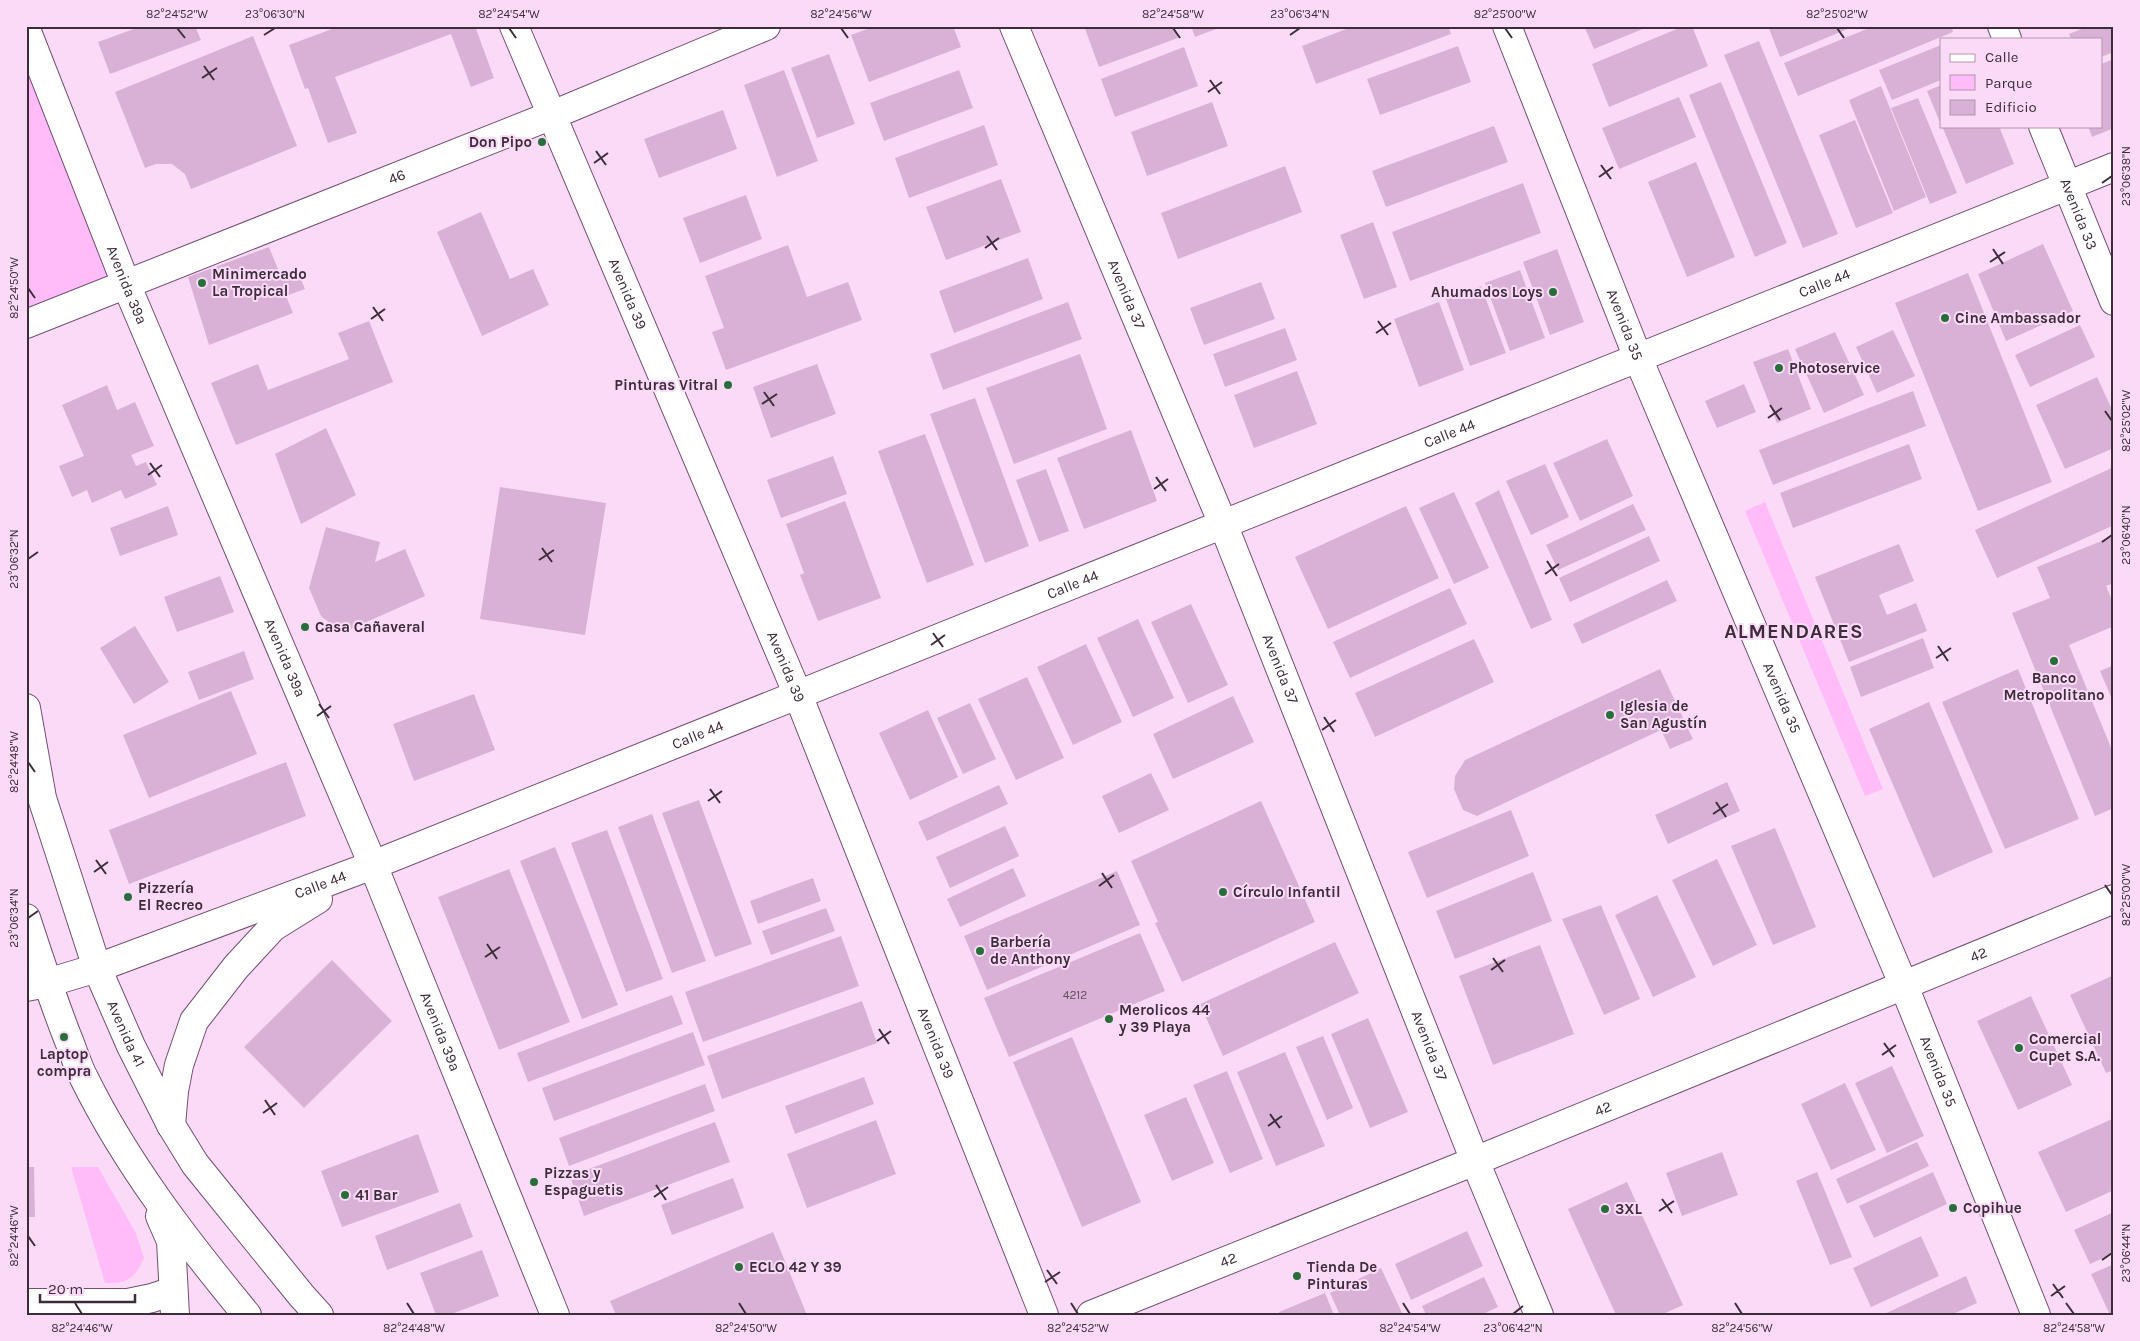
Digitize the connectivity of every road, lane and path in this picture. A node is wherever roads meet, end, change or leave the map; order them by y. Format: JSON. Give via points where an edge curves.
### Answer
{"nodes":[{"id":1,"x":514,"y":26,"type":"edge"},
{"id":2,"x":766,"y":26,"type":"edge"},
{"id":3,"x":1014,"y":26,"type":"edge"},
{"id":4,"x":1507,"y":26,"type":"edge"},
{"id":5,"x":2002,"y":26,"type":"edge"},
{"id":6,"x":26,"y":29,"type":"edge"},
{"id":7,"x":2007,"y":38,"type":"edge"},
{"id":8,"x":550,"y":116,"type":"junction"},
{"id":9,"x":2044,"y":128,"type":"edge"},
{"id":10,"x":2114,"y":167,"type":"edge"},
{"id":11,"x":2067,"y":186,"type":"junction"},
{"id":12,"x":126,"y":284,"type":"junction"},
{"id":13,"x":2114,"y":302,"type":"edge"},
{"id":14,"x":26,"y":324,"type":"edge"},
{"id":15,"x":1638,"y":358,"type":"junction"},
{"id":16,"x":1223,"y":524,"type":"junction"},
{"id":17,"x":798,"y":695,"type":"junction"},
{"id":18,"x":26,"y":708,"type":"edge"},
{"id":19,"x":373,"y":865,"type":"junction"},
{"id":20,"x":2114,"y":900,"type":"edge"},
{"id":21,"x":26,"y":918,"type":"edge"},
{"id":22,"x":97,"y":968,"type":"junction"},
{"id":23,"x":37,"y":985,"type":"edge"},
{"id":24,"x":1904,"y":986,"type":"junction"},
{"id":25,"x":171,"y":1125,"type":"junction"},
{"id":26,"x":1475,"y":1161,"type":"junction"},
{"id":27,"x":146,"y":1185,"type":"junction"},
{"id":28,"x":26,"y":1302,"type":"edge"},
{"id":29,"x":174,"y":1303,"type":"edge"},
{"id":30,"x":248,"y":1315,"type":"edge"},
{"id":31,"x":319,"y":1315,"type":"edge"},
{"id":32,"x":555,"y":1315,"type":"edge"},
{"id":33,"x":1044,"y":1315,"type":"edge"},
{"id":34,"x":1091,"y":1315,"type":"edge"},
{"id":35,"x":1539,"y":1315,"type":"edge"},
{"id":36,"x":2036,"y":1315,"type":"edge"}],
"edges":[{"from":1,"to":8,"type":"street","name":"Avenida 39"},
{"from":2,"to":8,"type":"street","name":"46"},
{"from":3,"to":16,"type":"street","name":"Avenida 37"},
{"from":4,"to":15,"type":"street","name":"Avenida 35"},
{"from":5,"to":7,"type":"street"},
{"from":6,"to":12,"type":"street","name":"Avenida 39a"},
{"from":8,"to":12,"type":"street","name":"46"},
{"from":8,"to":17,"type":"street","name":"Avenida 39"},
{"from":9,"to":11,"type":"street","name":"Avenida 33"},
{"from":10,"to":11,"type":"street","name":"Calle 44"},
{"from":11,"to":13,"type":"street","name":"Avenida 33"},
{"from":11,"to":15,"type":"street","name":"Calle 44"},
{"from":12,"to":14,"type":"street","name":"46"},
{"from":12,"to":19,"type":"street","name":"Avenida 39a"},
{"from":15,"to":16,"type":"street","name":"Calle 44"},
{"from":15,"to":24,"type":"street","name":"Avenida 35"},
{"from":16,"to":17,"type":"street","name":"Calle 44"},
{"from":16,"to":26,"type":"street","name":"Avenida 37"},
{"from":17,"to":19,"type":"street","name":"Calle 44"},
{"from":17,"to":33,"type":"street","name":"Avenida 39"},
{"from":18,"to":22,"type":"street","name":"Avenida 41","via":[[42,798]]},
{"from":19,"to":22,"type":"street","name":"Calle 44"},
{"from":19,"to":25,"type":"street","via":[[272,927],[194,1021],[179,1065]]},
{"from":19,"to":32,"type":"street","name":"Avenida 39a"},
{"from":20,"to":24,"type":"street","name":"42"},
{"from":21,"to":23,"type":"street"},
{"from":22,"to":23,"type":"street","name":"Calle 44"},
{"from":22,"to":25,"type":"street","name":"Avenida 41"},
{"from":23,"to":27,"type":"street","via":[[83,1077]]},
{"from":24,"to":26,"type":"street","name":"42"},
{"from":24,"to":36,"type":"street","name":"Avenida 35"},
{"from":25,"to":31,"type":"street","name":"Avenida 41","via":[[195,1164]]},
{"from":26,"to":34,"type":"street","name":"42"},
{"from":26,"to":35,"type":"street","name":"Avenida 37"},
{"from":27,"to":29,"type":"street","via":[[171,1241]]},
{"from":27,"to":30,"type":"street"},
{"from":28,"to":29,"type":"street","via":[[128,1303],[152,1298]]}]}
